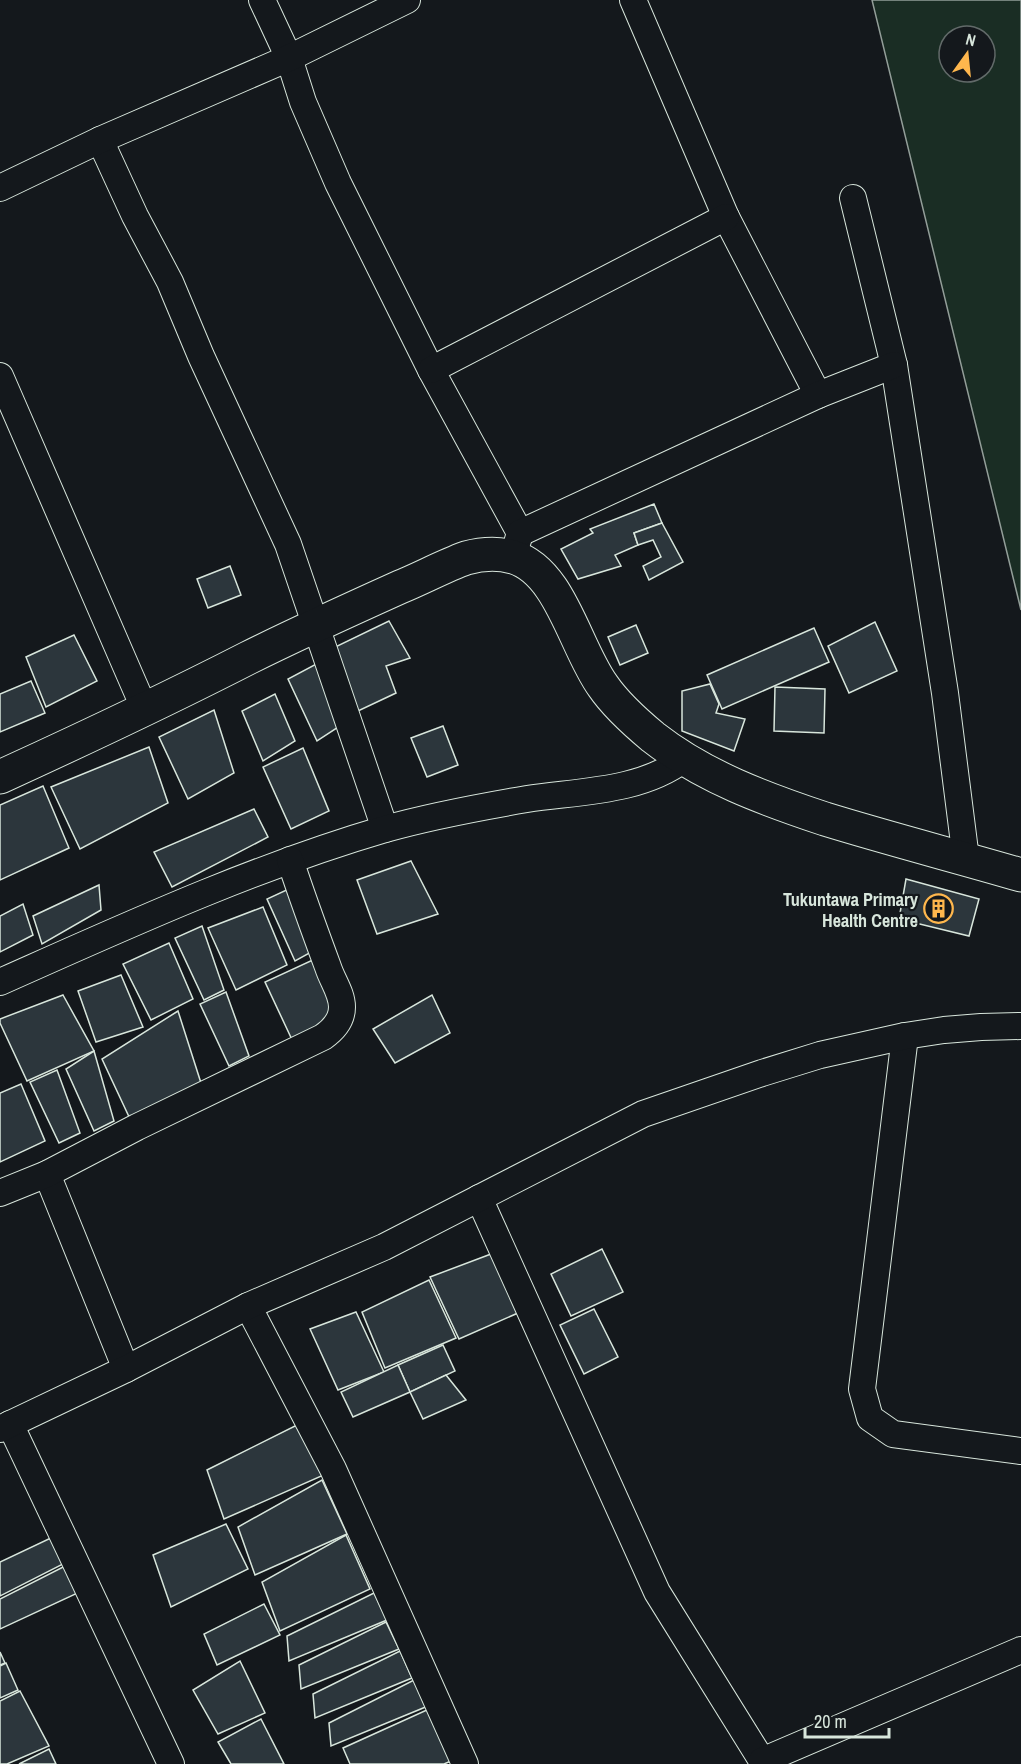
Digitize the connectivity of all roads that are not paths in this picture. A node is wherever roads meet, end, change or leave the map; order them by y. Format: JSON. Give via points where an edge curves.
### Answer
{"nodes":[{"id":1,"x":262,"y":0,"type":"edge"},
{"id":2,"x":407,"y":0,"type":"edge"},
{"id":3,"x":633,"y":0,"type":"edge"},
{"id":4,"x":289,"y":58,"type":"junction"},
{"id":5,"x":100,"y":140,"type":"junction"},
{"id":6,"x":0,"y":188,"type":"edge"},
{"id":7,"x":853,"y":198,"type":"dead end"},
{"id":8,"x":726,"y":217,"type":"junction"},
{"id":9,"x":894,"y":365,"type":"junction"},
{"id":10,"x":431,"y":370,"type":"junction"},
{"id":11,"x":0,"y":376,"type":"edge"},
{"id":12,"x":818,"y":394,"type":"junction"},
{"id":13,"x":517,"y":545,"type":"junction"},
{"id":14,"x":314,"y":625,"type":"junction"},
{"id":15,"x":145,"y":710,"type":"junction"},
{"id":16,"x":684,"y":759,"type":"junction"},
{"id":17,"x":0,"y":777,"type":"edge"},
{"id":18,"x":386,"y":829,"type":"junction"},
{"id":19,"x":966,"y":859,"type":"junction"},
{"id":20,"x":290,"y":860,"type":"junction"},
{"id":21,"x":1021,"y":875,"type":"edge"},
{"id":22,"x":0,"y":982,"type":"edge"},
{"id":23,"x":1018,"y":1029,"type":"edge"},
{"id":24,"x":905,"y":1036,"type":"junction"},
{"id":25,"x":47,"y":1174,"type":"junction"},
{"id":26,"x":0,"y":1193,"type":"edge"},
{"id":27,"x":479,"y":1198,"type":"junction"},
{"id":28,"x":248,"y":1306,"type":"junction"},
{"id":29,"x":126,"y":1369,"type":"junction"},
{"id":30,"x":5,"y":1427,"type":"edge"},
{"id":31,"x":1021,"y":1451,"type":"edge"},
{"id":32,"x":1021,"y":1650,"type":"edge"},
{"id":33,"x":763,"y":1763,"type":"edge"},
{"id":34,"x":171,"y":1764,"type":"edge"},
{"id":35,"x":465,"y":1764,"type":"edge"}],
"edges":[{"from":1,"to":4,"type":"street"},
{"from":2,"to":4,"type":"street"},
{"from":3,"to":8,"type":"street"},
{"from":4,"to":5,"type":"street"},
{"from":4,"to":10,"type":"street","via":[[303,102],[338,183]]},
{"from":5,"to":6,"type":"street"},
{"from":5,"to":14,"type":"street","via":[[170,282],[288,544]]},
{"from":7,"to":9,"type":"street"},
{"from":8,"to":10,"type":"street"},
{"from":8,"to":12,"type":"street"},
{"from":9,"to":12,"type":"street"},
{"from":9,"to":19,"type":"street","via":[[945,693]]},
{"from":10,"to":13,"type":"street"},
{"from":11,"to":15,"type":"street"},
{"from":12,"to":13,"type":"street"},
{"from":13,"to":14,"type":"main road","via":[[497,554],[466,558]]},
{"from":13,"to":16,"type":"main road","via":[[552,586],[602,686],[636,722]]},
{"from":14,"to":15,"type":"main road"},
{"from":14,"to":18,"type":"street"},
{"from":15,"to":17,"type":"main road"},
{"from":16,"to":18,"type":"street","via":[[668,771],[620,786],[442,815]]},
{"from":16,"to":19,"type":"main road","via":[[780,804]]},
{"from":18,"to":20,"type":"street"},
{"from":19,"to":21,"type":"main road"},
{"from":20,"to":22,"type":"street","via":[[161,910]]},
{"from":20,"to":25,"type":"street","via":[[342,1005],[335,1026],[323,1037]]},
{"from":23,"to":24,"type":"street","via":[[944,1030]]},
{"from":24,"to":27,"type":"street","via":[[820,1055],[644,1114]]},
{"from":24,"to":31,"type":"street","via":[[862,1389],[870,1418],[893,1434]]},
{"from":25,"to":26,"type":"street"},
{"from":25,"to":29,"type":"street"},
{"from":27,"to":28,"type":"street","via":[[384,1247]]},
{"from":27,"to":33,"type":"street","via":[[657,1592]]},
{"from":28,"to":29,"type":"street"},
{"from":28,"to":35,"type":"street","via":[[333,1469]]},
{"from":29,"to":30,"type":"street"},
{"from":30,"to":34,"type":"street"},
{"from":32,"to":33,"type":"street"}]}
